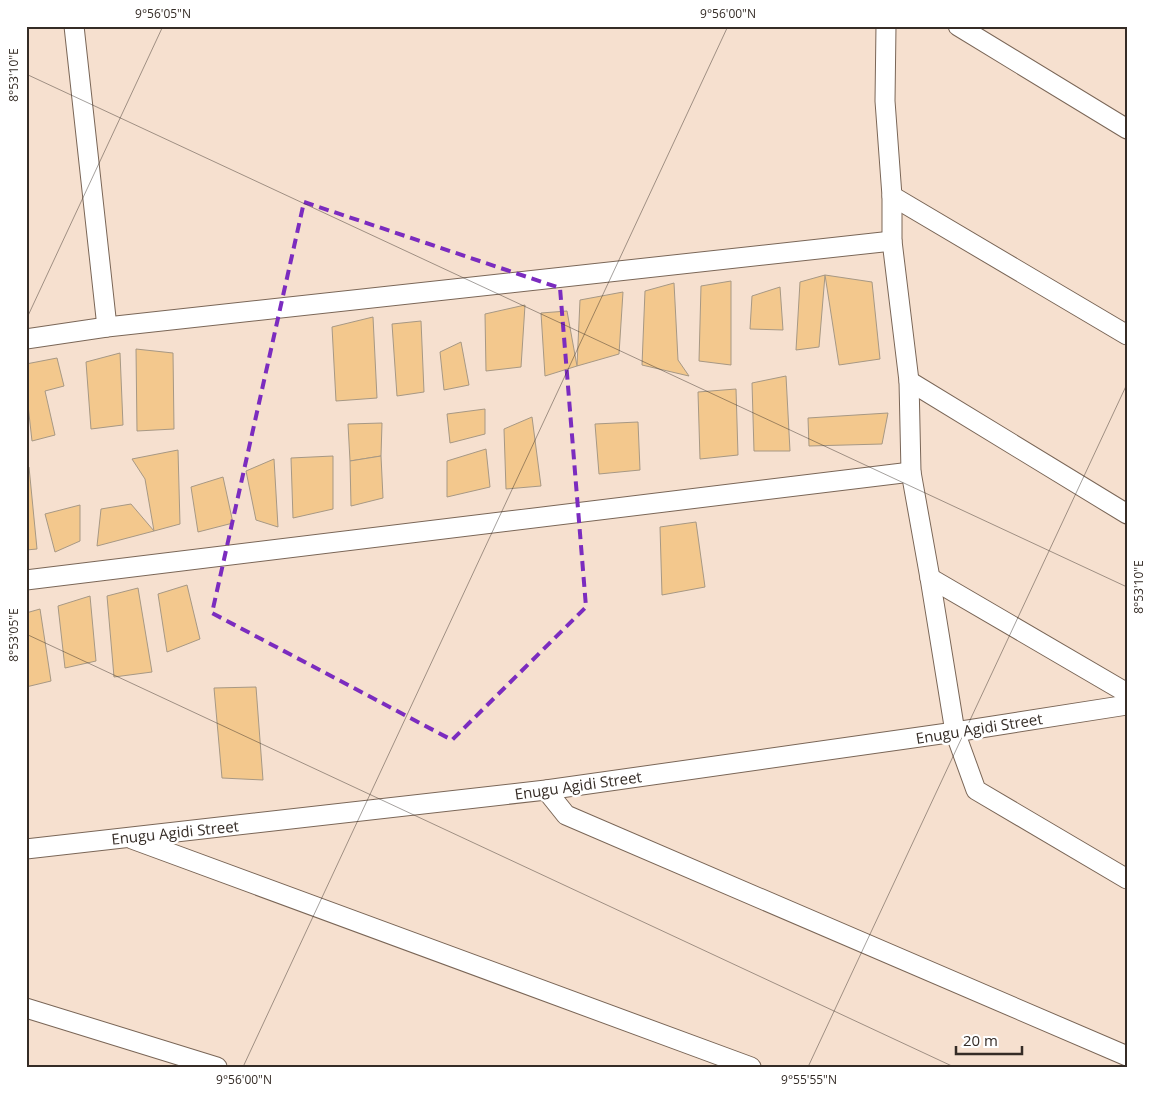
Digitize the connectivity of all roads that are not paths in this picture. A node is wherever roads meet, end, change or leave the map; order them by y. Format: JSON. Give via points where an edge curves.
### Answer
{"nodes":[{"id":1,"x":74,"y":26,"type":"edge"},
{"id":2,"x":886,"y":26,"type":"edge"},
{"id":3,"x":958,"y":26,"type":"edge"},
{"id":4,"x":1127,"y":129,"type":"edge"},
{"id":5,"x":892,"y":196,"type":"junction"},
{"id":6,"x":892,"y":241,"type":"junction"},
{"id":7,"x":107,"y":327,"type":"junction"},
{"id":8,"x":1127,"y":335,"type":"edge"},
{"id":9,"x":26,"y":339,"type":"edge"},
{"id":10,"x":909,"y":381,"type":"junction"},
{"id":11,"x":911,"y":472,"type":"junction"},
{"id":12,"x":1127,"y":514,"type":"edge"},
{"id":13,"x":930,"y":578,"type":"junction"},
{"id":14,"x":26,"y":580,"type":"edge"},
{"id":15,"x":1127,"y":694,"type":"edge"},
{"id":16,"x":1127,"y":705,"type":"edge"},
{"id":17,"x":954,"y":732,"type":"junction"},
{"id":18,"x":546,"y":790,"type":"junction"},
{"id":19,"x":128,"y":837,"type":"junction"},
{"id":20,"x":26,"y":849,"type":"edge"},
{"id":21,"x":1127,"y":878,"type":"edge"},
{"id":22,"x":26,"y":1008,"type":"edge"},
{"id":23,"x":1127,"y":1056,"type":"edge"},
{"id":24,"x":217,"y":1067,"type":"edge"},
{"id":25,"x":750,"y":1067,"type":"edge"}],
"edges":[{"from":1,"to":7,"type":"street"},
{"from":2,"to":5,"type":"street","via":[[885,101]]},
{"from":3,"to":4,"type":"street"},
{"from":5,"to":6,"type":"street"},
{"from":5,"to":8,"type":"street"},
{"from":6,"to":7,"type":"street"},
{"from":6,"to":10,"type":"street"},
{"from":7,"to":9,"type":"street"},
{"from":10,"to":11,"type":"street"},
{"from":10,"to":12,"type":"street"},
{"from":11,"to":13,"type":"street"},
{"from":11,"to":14,"type":"street"},
{"from":13,"to":15,"type":"street"},
{"from":13,"to":17,"type":"street"},
{"from":16,"to":17,"type":"street","name":"Enugu Agidi Street"},
{"from":17,"to":18,"type":"street","name":"Enugu Agidi Street"},
{"from":17,"to":21,"type":"street","via":[[976,790]]},
{"from":18,"to":19,"type":"street","name":"Enugu Agidi Street"},
{"from":18,"to":23,"type":"street","via":[[566,815]]},
{"from":19,"to":20,"type":"street","name":"Enugu Agidi Street"},
{"from":19,"to":25,"type":"street"},
{"from":22,"to":24,"type":"street"}]}
